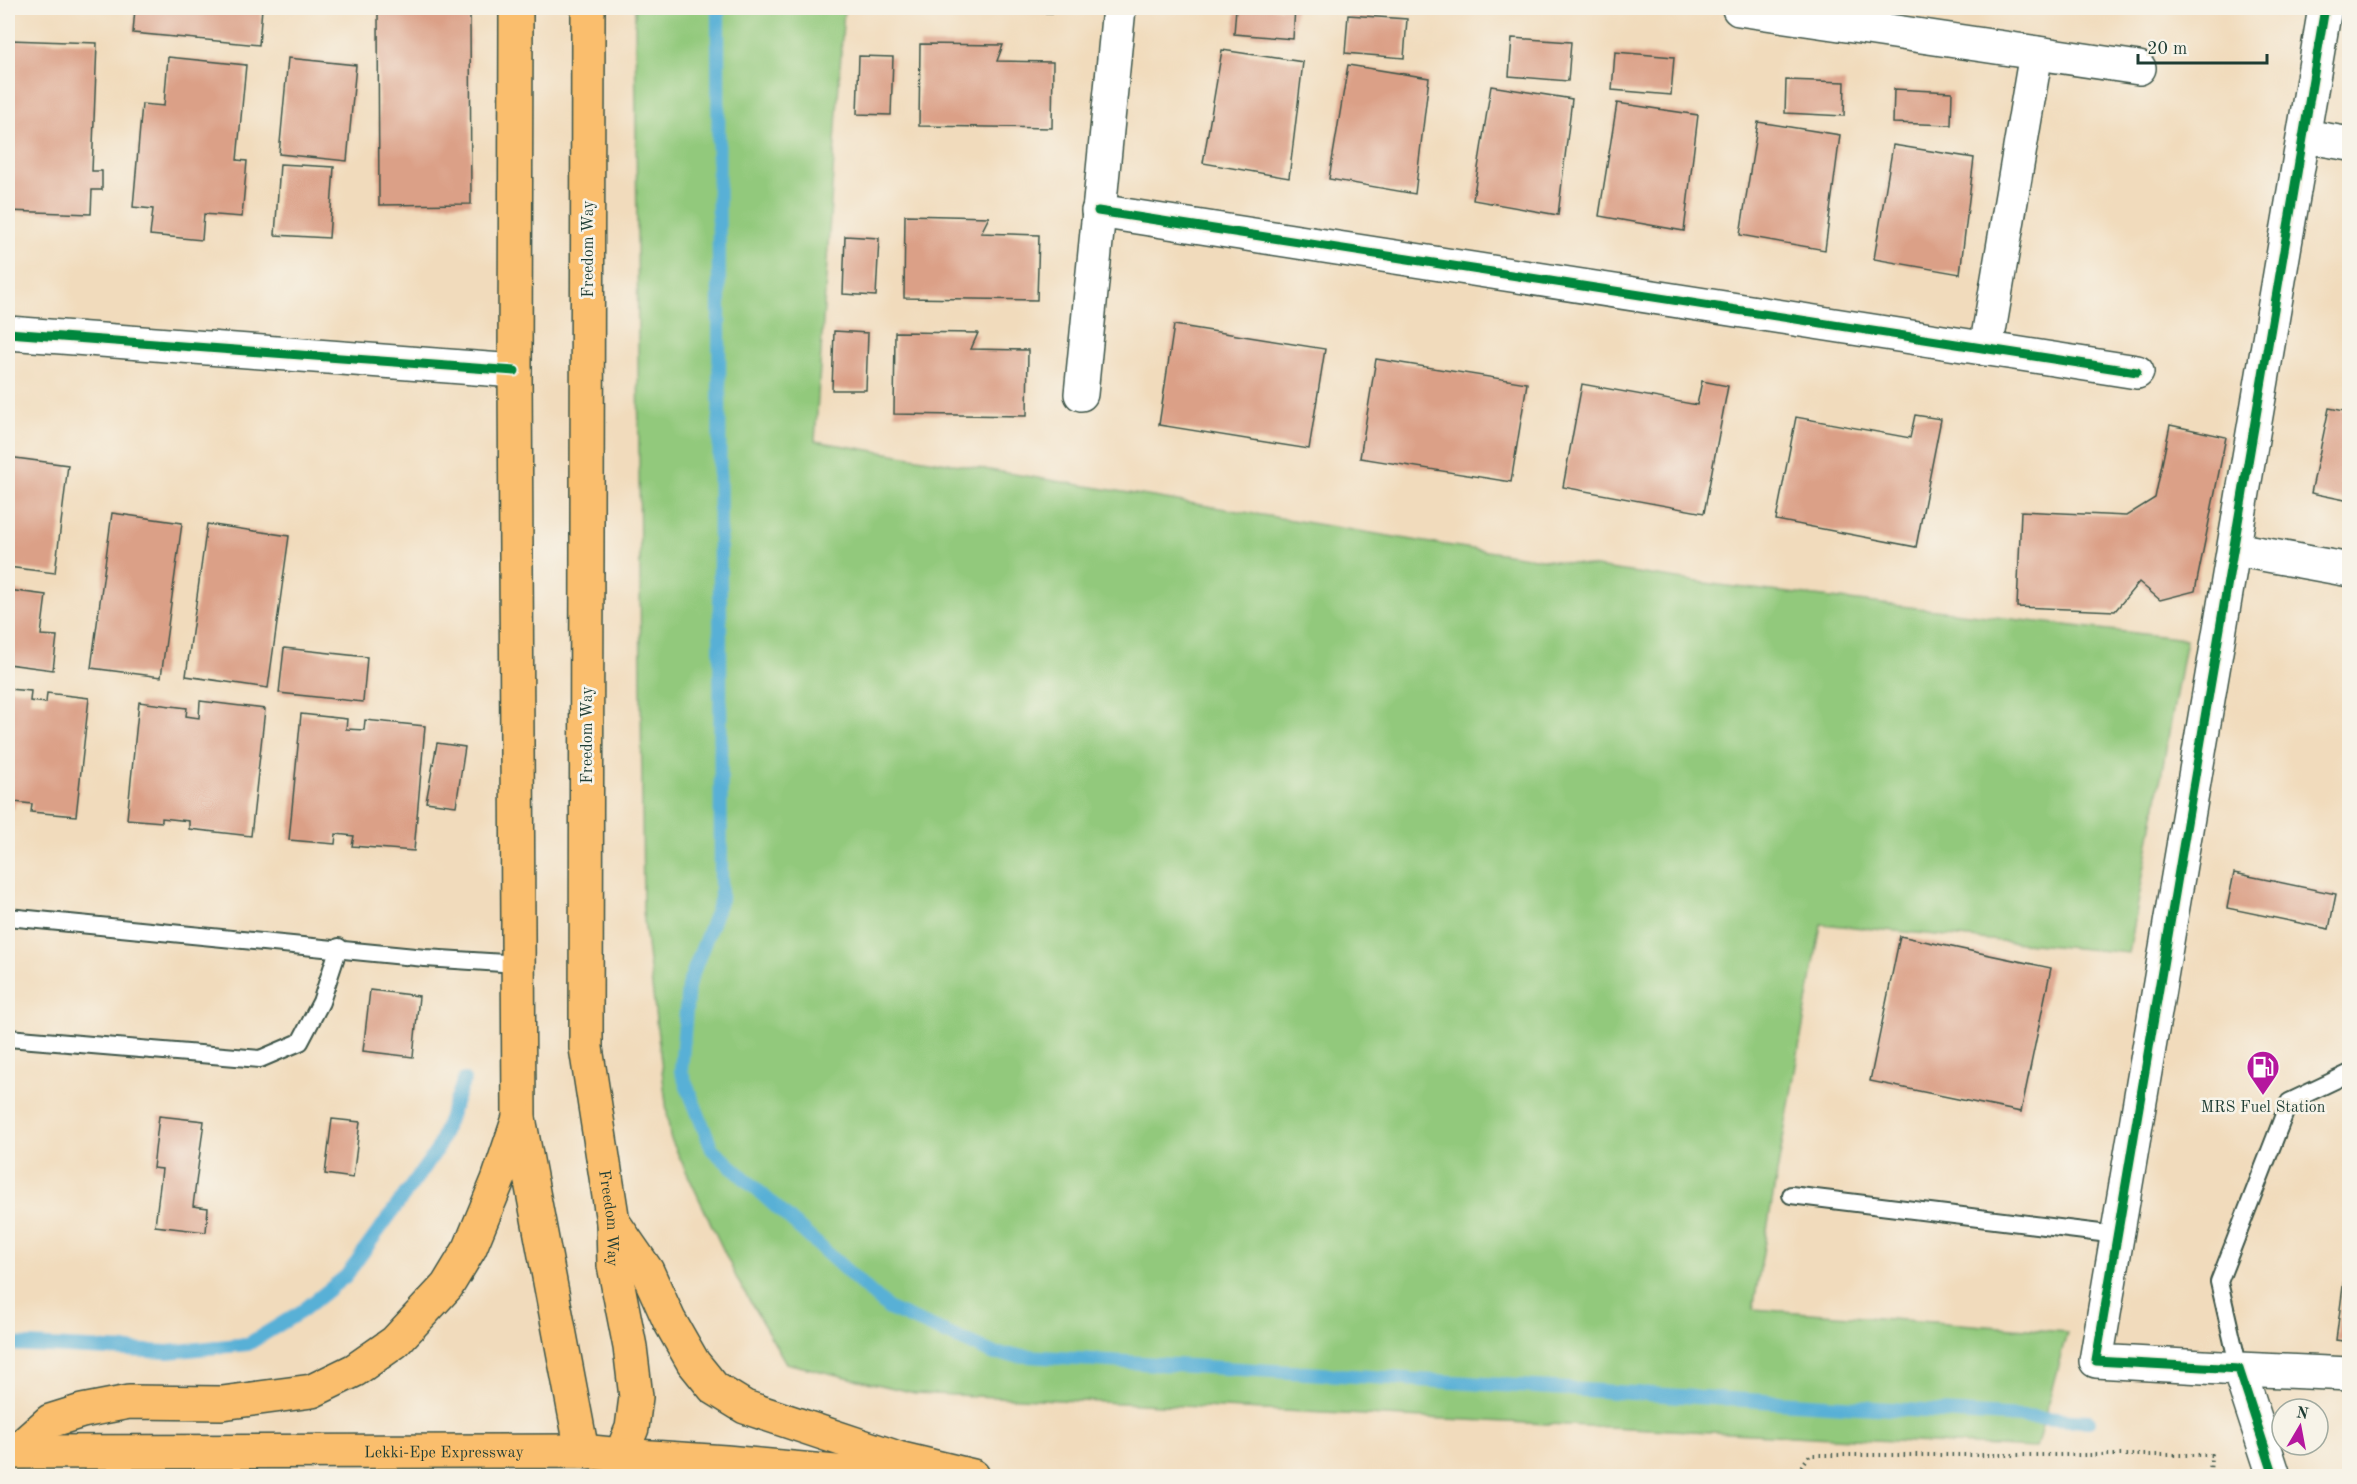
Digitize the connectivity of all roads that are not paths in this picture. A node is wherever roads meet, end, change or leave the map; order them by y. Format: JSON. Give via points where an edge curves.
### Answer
{"nodes":[{"id":1,"x":516,"y":8,"type":"edge"},
{"id":2,"x":588,"y":8,"type":"edge"},
{"id":3,"x":1119,"y":8,"type":"edge"},
{"id":4,"x":2325,"y":8,"type":"edge"},
{"id":5,"x":1739,"y":9,"type":"dead end"},
{"id":6,"x":2036,"y":53,"type":"junction"},
{"id":7,"x":2139,"y":68,"type":"dead end"},
{"id":8,"x":2304,"y":136,"type":"junction"},
{"id":9,"x":2349,"y":144,"type":"edge"},
{"id":10,"x":1098,"y":212,"type":"junction"},
{"id":11,"x":8,"y":333,"type":"edge"},
{"id":12,"x":1986,"y":349,"type":"junction"},
{"id":13,"x":515,"y":371,"type":"junction"},
{"id":14,"x":2137,"y":372,"type":"dead end"},
{"id":15,"x":1081,"y":394,"type":"dead end"},
{"id":16,"x":2234,"y":549,"type":"junction"},
{"id":17,"x":2349,"y":570,"type":"edge"},
{"id":18,"x":8,"y":916,"type":"edge"},
{"id":19,"x":339,"y":947,"type":"junction"},
{"id":20,"x":519,"y":964,"type":"junction"},
{"id":21,"x":8,"y":1038,"type":"edge"},
{"id":22,"x":2349,"y":1073,"type":"edge"},
{"id":23,"x":519,"y":1118,"type":"junction"},
{"id":24,"x":1791,"y":1195,"type":"dead end"},
{"id":25,"x":613,"y":1222,"type":"junction"},
{"id":26,"x":2117,"y":1235,"type":"junction"},
{"id":27,"x":2239,"y":1369,"type":"junction"},
{"id":28,"x":2349,"y":1374,"type":"edge"},
{"id":29,"x":11,"y":1452,"type":"edge"},
{"id":30,"x":439,"y":1464,"type":"edge"},
{"id":31,"x":587,"y":1464,"type":"edge"},
{"id":32,"x":615,"y":1466,"type":"edge"},
{"id":33,"x":880,"y":1476,"type":"edge"},
{"id":34,"x":973,"y":1476,"type":"edge"},
{"id":35,"x":2274,"y":1476,"type":"edge"}],
"edges":[{"from":1,"to":13,"type":"main road"},
{"from":2,"to":25,"type":"main road","name":"Freedom Way","via":[[586,1048]]},
{"from":3,"to":10,"type":"street"},
{"from":4,"to":8,"type":"street"},
{"from":5,"to":6,"type":"street"},
{"from":6,"to":7,"type":"street"},
{"from":6,"to":12,"type":"street"},
{"from":8,"to":9,"type":"street"},
{"from":8,"to":16,"type":"street"},
{"from":10,"to":12,"type":"street"},
{"from":10,"to":15,"type":"street"},
{"from":11,"to":13,"type":"street"},
{"from":12,"to":14,"type":"street"},
{"from":13,"to":20,"type":"main road"},
{"from":16,"to":17,"type":"street"},
{"from":16,"to":26,"type":"street"},
{"from":18,"to":19,"type":"lane"},
{"from":19,"to":20,"type":"lane"},
{"from":19,"to":21,"type":"lane","via":[[321,1002],[300,1042],[260,1059]]},
{"from":20,"to":23,"type":"main road"},
{"from":22,"to":27,"type":"lane","via":[[2289,1102],[2219,1282]]},
{"from":23,"to":29,"type":"main road","via":[[470,1248],[447,1286],[395,1342],[356,1370],[312,1391],[222,1403],[129,1402],[82,1411],[50,1421]]},
{"from":23,"to":31,"type":"main road"},
{"from":24,"to":26,"type":"lane"},
{"from":25,"to":32,"type":"main road","name":"Freedom Way","via":[[615,1265],[636,1397],[632,1428]]},
{"from":25,"to":34,"type":"main road","via":[[647,1271],[693,1362],[714,1388],[745,1407],[898,1458]]},
{"from":26,"to":27,"type":"street","via":[[2096,1361]]},
{"from":27,"to":28,"type":"street"},
{"from":27,"to":35,"type":"street"},
{"from":29,"to":30,"type":"main road","name":"Lekki-Epe Expressway"},
{"from":30,"to":31,"type":"main road","name":"Lekki-Epe Expressway"},
{"from":31,"to":32,"type":"main road","name":"Lekki-Epe Expressway"},
{"from":32,"to":33,"type":"main road","name":"Lekki-Epe Expressway","via":[[726,1462]]}]}
